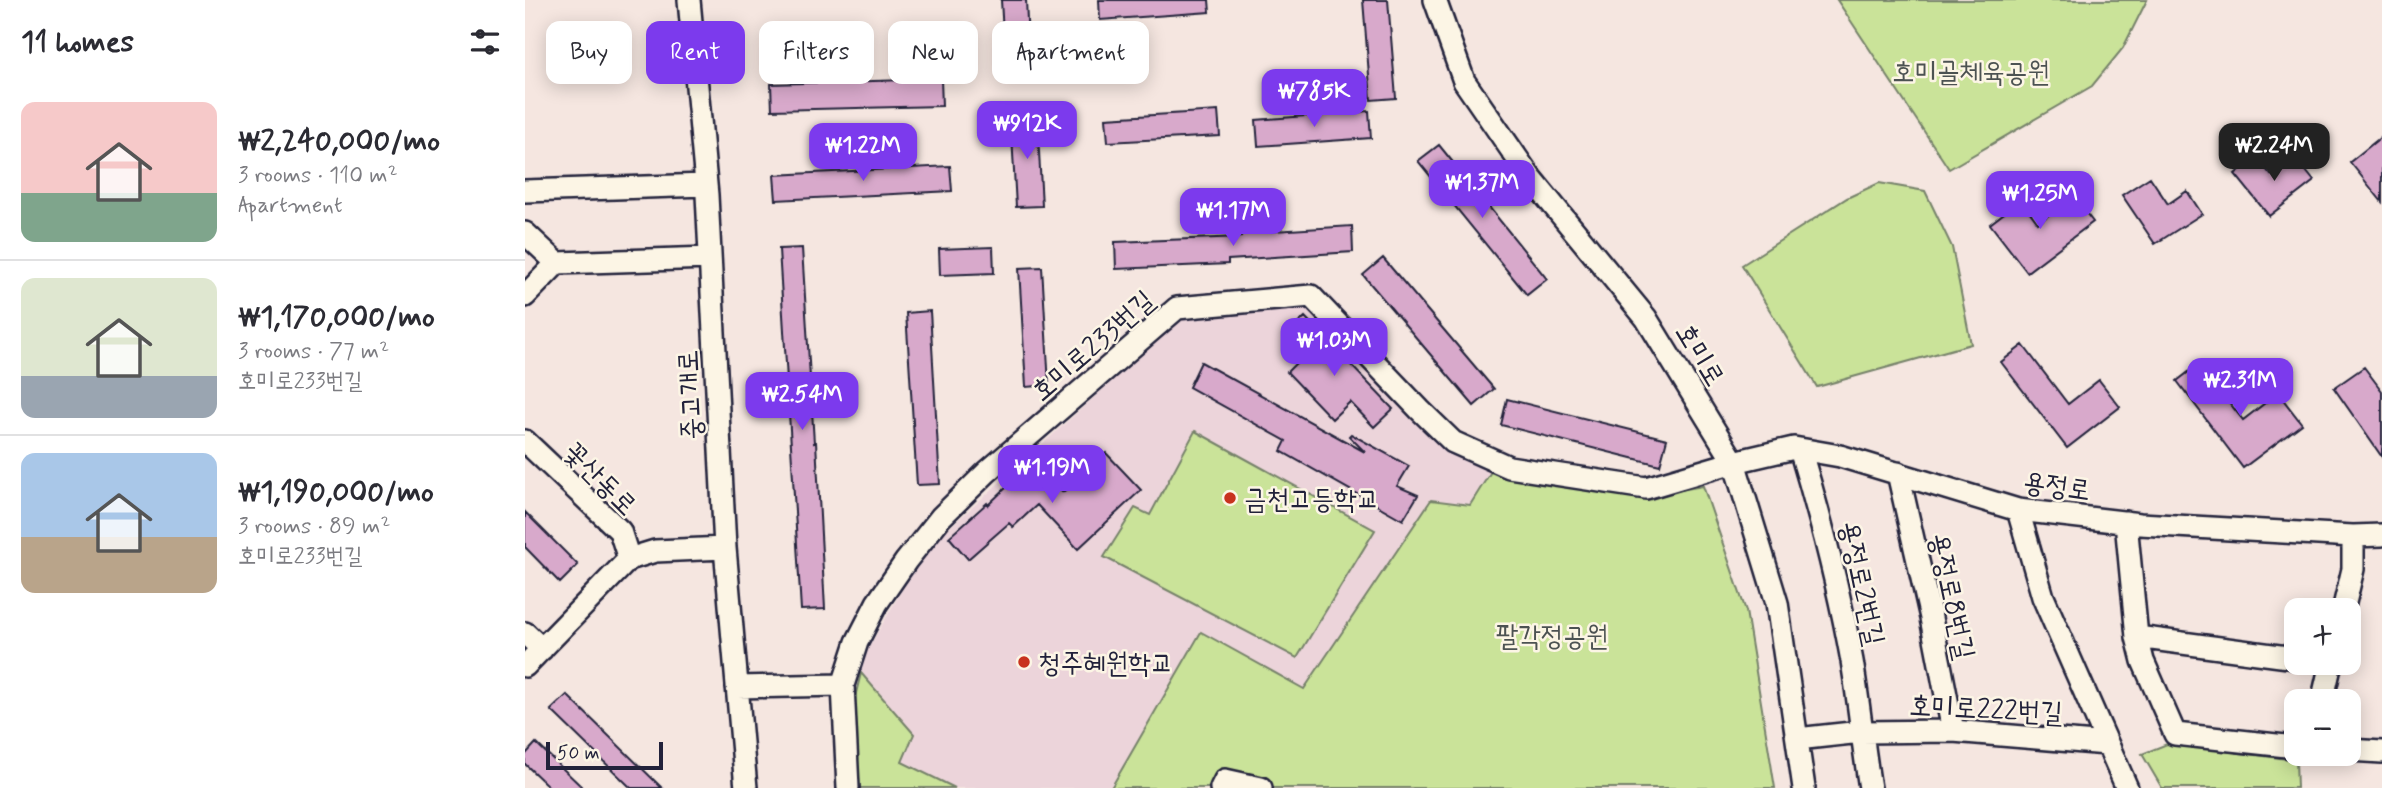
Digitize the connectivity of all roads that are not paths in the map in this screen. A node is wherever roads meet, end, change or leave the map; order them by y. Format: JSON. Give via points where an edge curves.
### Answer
{"nodes":[{"id":1,"x":689,"y":0,"type":"edge"},
{"id":2,"x":1435,"y":0,"type":"edge"},
{"id":3,"x":706,"y":185,"type":"junction"},
{"id":4,"x":525,"y":191,"type":"edge"},
{"id":5,"x":525,"y":233,"type":"edge"},
{"id":6,"x":710,"y":258,"type":"junction"},
{"id":7,"x":557,"y":263,"type":"junction"},
{"id":8,"x":525,"y":296,"type":"edge"},
{"id":9,"x":525,"y":441,"type":"edge"},
{"id":10,"x":1800,"y":449,"type":"junction"},
{"id":11,"x":1734,"y":462,"type":"junction"},
{"id":12,"x":1898,"y":473,"type":"junction"},
{"id":13,"x":2018,"y":510,"type":"junction"},
{"id":14,"x":2126,"y":522,"type":"junction"},
{"id":15,"x":2382,"y":535,"type":"edge"},
{"id":16,"x":2353,"y":536,"type":"junction"},
{"id":17,"x":725,"y":548,"type":"junction"},
{"id":18,"x":629,"y":559,"type":"junction"},
{"id":19,"x":2346,"y":598,"type":"edge"},
{"id":20,"x":525,"y":633,"type":"edge"},
{"id":21,"x":2137,"y":637,"type":"junction"},
{"id":22,"x":542,"y":649,"type":"junction"},
{"id":23,"x":2284,"y":656,"type":"edge"},
{"id":24,"x":525,"y":666,"type":"edge"},
{"id":25,"x":843,"y":685,"type":"junction"},
{"id":26,"x":737,"y":687,"type":"junction"},
{"id":27,"x":1953,"y":731,"type":"junction"},
{"id":28,"x":1861,"y":732,"type":"junction"},
{"id":29,"x":1797,"y":739,"type":"junction"},
{"id":30,"x":2107,"y":744,"type":"junction"},
{"id":31,"x":2284,"y":746,"type":"edge"},
{"id":32,"x":2361,"y":751,"type":"edge"},
{"id":33,"x":2382,"y":752,"type":"edge"},
{"id":34,"x":746,"y":788,"type":"edge"},
{"id":35,"x":848,"y":788,"type":"edge"},
{"id":36,"x":1221,"y":788,"type":"edge"},
{"id":37,"x":1261,"y":788,"type":"edge"},
{"id":38,"x":1804,"y":788,"type":"edge"},
{"id":39,"x":1870,"y":788,"type":"edge"},
{"id":40,"x":2127,"y":788,"type":"edge"}],
"edges":[{"from":1,"to":3,"type":"street","name":"중고개로"},
{"from":2,"to":11,"type":"street","name":"호미로","via":[[1464,81],[1530,177],[1646,318]]},
{"from":3,"to":4,"type":"street"},
{"from":3,"to":6,"type":"street","name":"중고개로"},
{"from":5,"to":7,"type":"street"},
{"from":6,"to":7,"type":"street"},
{"from":6,"to":17,"type":"street","name":"중고개로"},
{"from":7,"to":8,"type":"street"},
{"from":9,"to":18,"type":"street","name":"꽃산동로","via":[[620,531]]},
{"from":10,"to":11,"type":"street","name":"용정로"},
{"from":10,"to":12,"type":"street","name":"용정로"},
{"from":10,"to":28,"type":"street","name":"용정로2번길","via":[[1837,586]]},
{"from":11,"to":25,"type":"street","name":"호미로233번길","via":[[1646,488],[1509,467],[1453,442],[1311,296],[1177,307],[941,517],[877,603],[857,642]]},
{"from":11,"to":29,"type":"street","name":"호미로","via":[[1777,603]]},
{"from":12,"to":13,"type":"street","name":"용정로"},
{"from":12,"to":27,"type":"street","name":"용정로8번길"},
{"from":13,"to":14,"type":"street","name":"용정로"},
{"from":13,"to":30,"type":"street","via":[[2042,597]]},
{"from":14,"to":16,"type":"street","name":"용정로"},
{"from":14,"to":21,"type":"street"},
{"from":15,"to":16,"type":"street","name":"용정로"},
{"from":16,"to":19,"type":"street","via":[[2353,569]]},
{"from":17,"to":18,"type":"street","name":"꽃산동로","via":[[655,551]]},
{"from":17,"to":26,"type":"street","name":"중고개로"},
{"from":18,"to":22,"type":"street","name":"꽃산동로"},
{"from":20,"to":22,"type":"street"},
{"from":21,"to":23,"type":"street"},
{"from":21,"to":31,"type":"street","via":[[2175,734]]},
{"from":22,"to":24,"type":"street","name":"꽃산동로"},
{"from":25,"to":26,"type":"street"},
{"from":25,"to":35,"type":"street"},
{"from":26,"to":34,"type":"street","name":"중고개로"},
{"from":27,"to":28,"type":"street","name":"호미로222번길"},
{"from":27,"to":30,"type":"street","name":"호미로222번길"},
{"from":28,"to":29,"type":"street","name":"호미로222번길"},
{"from":28,"to":39,"type":"street"},
{"from":29,"to":38,"type":"street","name":"호미로"},
{"from":30,"to":40,"type":"street"},
{"from":32,"to":33,"type":"street"},
{"from":36,"to":37,"type":"street","via":[[1225,780]]}]}
